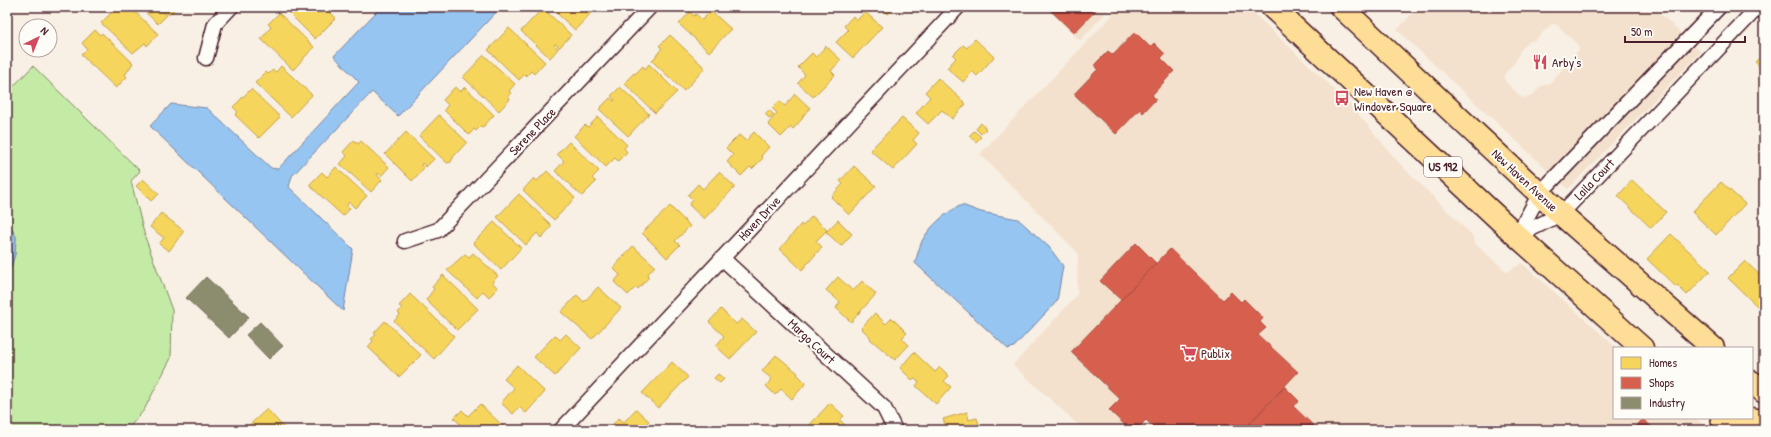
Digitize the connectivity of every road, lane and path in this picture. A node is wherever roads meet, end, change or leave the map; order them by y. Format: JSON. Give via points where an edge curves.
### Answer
{"nodes":[{"id":1,"x":231,"y":7,"type":"edge"},
{"id":2,"x":650,"y":7,"type":"edge"},
{"id":3,"x":958,"y":7,"type":"edge"},
{"id":4,"x":1272,"y":7,"type":"edge"},
{"id":5,"x":1341,"y":7,"type":"edge"},
{"id":6,"x":1719,"y":7,"type":"edge"},
{"id":7,"x":1758,"y":7,"type":"edge"},
{"id":8,"x":206,"y":58,"type":"dead end"},
{"id":9,"x":1540,"y":193,"type":"junction"},
{"id":10,"x":1561,"y":214,"type":"junction"},
{"id":11,"x":1517,"y":236,"type":"junction"},
{"id":12,"x":405,"y":240,"type":"dead end"},
{"id":13,"x":722,"y":258,"type":"junction"},
{"id":14,"x":1641,"y":347,"type":"edge"},
{"id":15,"x":1712,"y":347,"type":"edge"},
{"id":16,"x":1753,"y":383,"type":"edge"},
{"id":17,"x":1764,"y":392,"type":"edge"},
{"id":18,"x":1723,"y":419,"type":"edge"},
{"id":19,"x":1751,"y":419,"type":"edge"},
{"id":20,"x":1764,"y":421,"type":"edge"},
{"id":21,"x":561,"y":430,"type":"edge"},
{"id":22,"x":895,"y":430,"type":"edge"},
{"id":23,"x":1736,"y":430,"type":"edge"}],
"edges":[{"from":1,"to":8,"type":"street","via":[[215,24]]},
{"from":2,"to":12,"type":"street","name":"Serene Place","via":[[438,230]]},
{"from":3,"to":13,"type":"street","name":"Haven Drive"},
{"from":4,"to":11,"type":"main road","number":"US 192"},
{"from":5,"to":9,"type":"main road","name":"New Haven Avenue"},
{"from":6,"to":9,"type":"street"},
{"from":7,"to":10,"type":"street","name":"Laila Court"},
{"from":9,"to":10,"type":"main road","name":"New Haven Avenue"},
{"from":9,"to":11,"type":"street"},
{"from":10,"to":11,"type":"street","name":"Laila Court"},
{"from":10,"to":15,"type":"main road","name":"New Haven Avenue"},
{"from":11,"to":14,"type":"main road","number":"US 192"},
{"from":13,"to":21,"type":"street","name":"Haven Drive"},
{"from":13,"to":22,"type":"street","name":"Margo Court","via":[[884,408]]},
{"from":16,"to":17,"type":"main road"},
{"from":18,"to":23,"type":"main road"},
{"from":19,"to":20,"type":"main road"}]}
